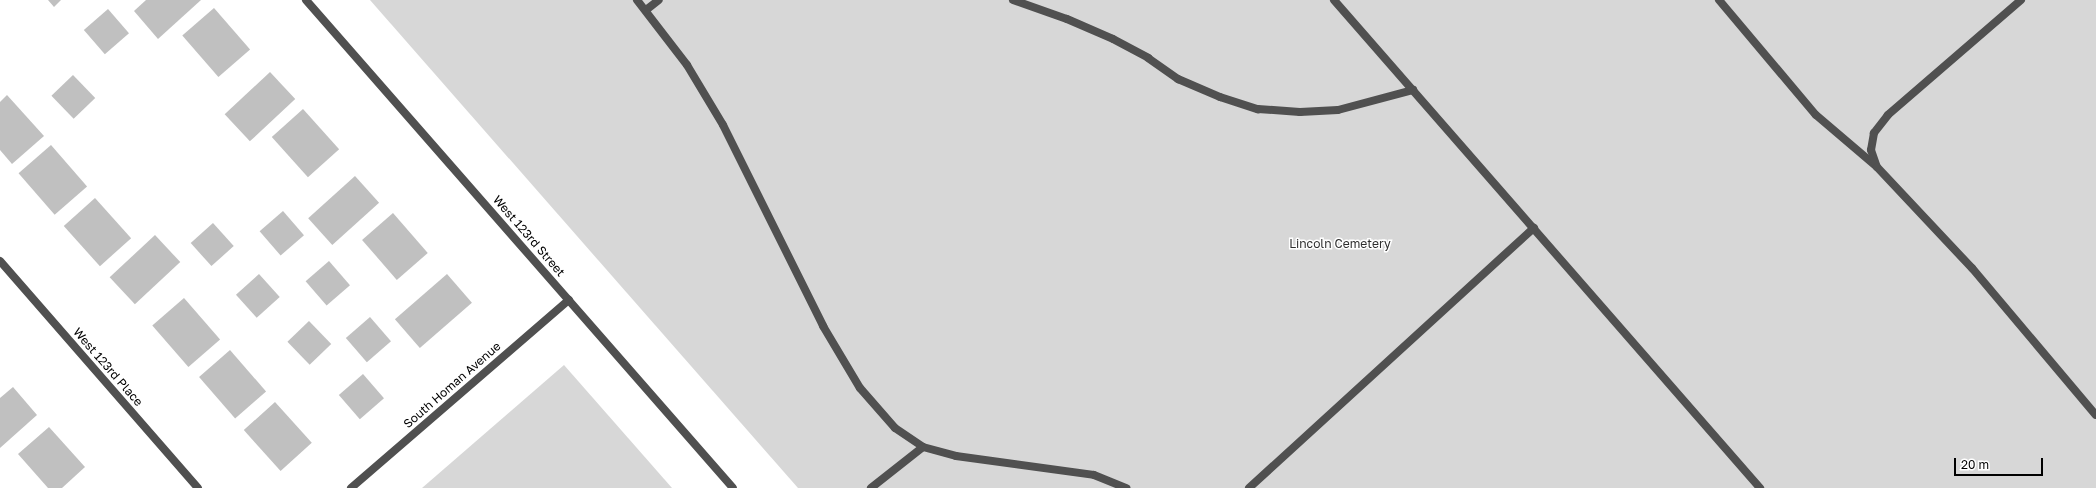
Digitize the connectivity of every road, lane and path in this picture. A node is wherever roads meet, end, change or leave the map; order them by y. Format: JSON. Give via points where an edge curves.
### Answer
{"nodes":[{"id":1,"x":306,"y":0,"type":"edge"},
{"id":2,"x":637,"y":0,"type":"edge"},
{"id":3,"x":659,"y":0,"type":"edge"},
{"id":4,"x":1013,"y":0,"type":"edge"},
{"id":5,"x":1334,"y":0,"type":"edge"},
{"id":6,"x":1718,"y":0,"type":"edge"},
{"id":7,"x":2021,"y":0,"type":"edge"},
{"id":8,"x":646,"y":10,"type":"junction"},
{"id":9,"x":1413,"y":90,"type":"junction"},
{"id":10,"x":1877,"y":167,"type":"junction"},
{"id":11,"x":1534,"y":228,"type":"junction"},
{"id":12,"x":0,"y":261,"type":"edge"},
{"id":13,"x":568,"y":300,"type":"junction"},
{"id":14,"x":2096,"y":415,"type":"edge"},
{"id":15,"x":923,"y":447,"type":"junction"},
{"id":16,"x":198,"y":488,"type":"edge"},
{"id":17,"x":351,"y":488,"type":"edge"},
{"id":18,"x":733,"y":488,"type":"edge"},
{"id":19,"x":871,"y":488,"type":"edge"},
{"id":20,"x":1126,"y":488,"type":"edge"},
{"id":21,"x":1249,"y":488,"type":"edge"},
{"id":22,"x":1760,"y":488,"type":"edge"}],
"edges":[{"from":1,"to":13,"type":"street","name":"West 123rd Street"},
{"from":2,"to":8,"type":"street"},
{"from":3,"to":8,"type":"street"},
{"from":4,"to":9,"type":"street","via":[[1113,39],[1148,58],[1178,79],[1220,97],[1258,109],[1300,112],[1338,110]]},
{"from":5,"to":9,"type":"street"},
{"from":6,"to":10,"type":"street","via":[[1816,114]]},
{"from":7,"to":10,"type":"street","via":[[1888,115],[1874,133],[1871,150]]},
{"from":8,"to":15,"type":"street","via":[[687,65],[723,125],[823,326],[860,388],[895,428]]},
{"from":9,"to":11,"type":"street"},
{"from":10,"to":14,"type":"street","via":[[1972,268]]},
{"from":11,"to":21,"type":"street"},
{"from":11,"to":22,"type":"street"},
{"from":12,"to":16,"type":"street","name":"West 123rd Place"},
{"from":13,"to":17,"type":"street","name":"South Homan Avenue"},
{"from":13,"to":18,"type":"street","name":"West 123rd Street"},
{"from":15,"to":19,"type":"street"},
{"from":15,"to":20,"type":"street","via":[[956,456],[1094,475]]}]}
